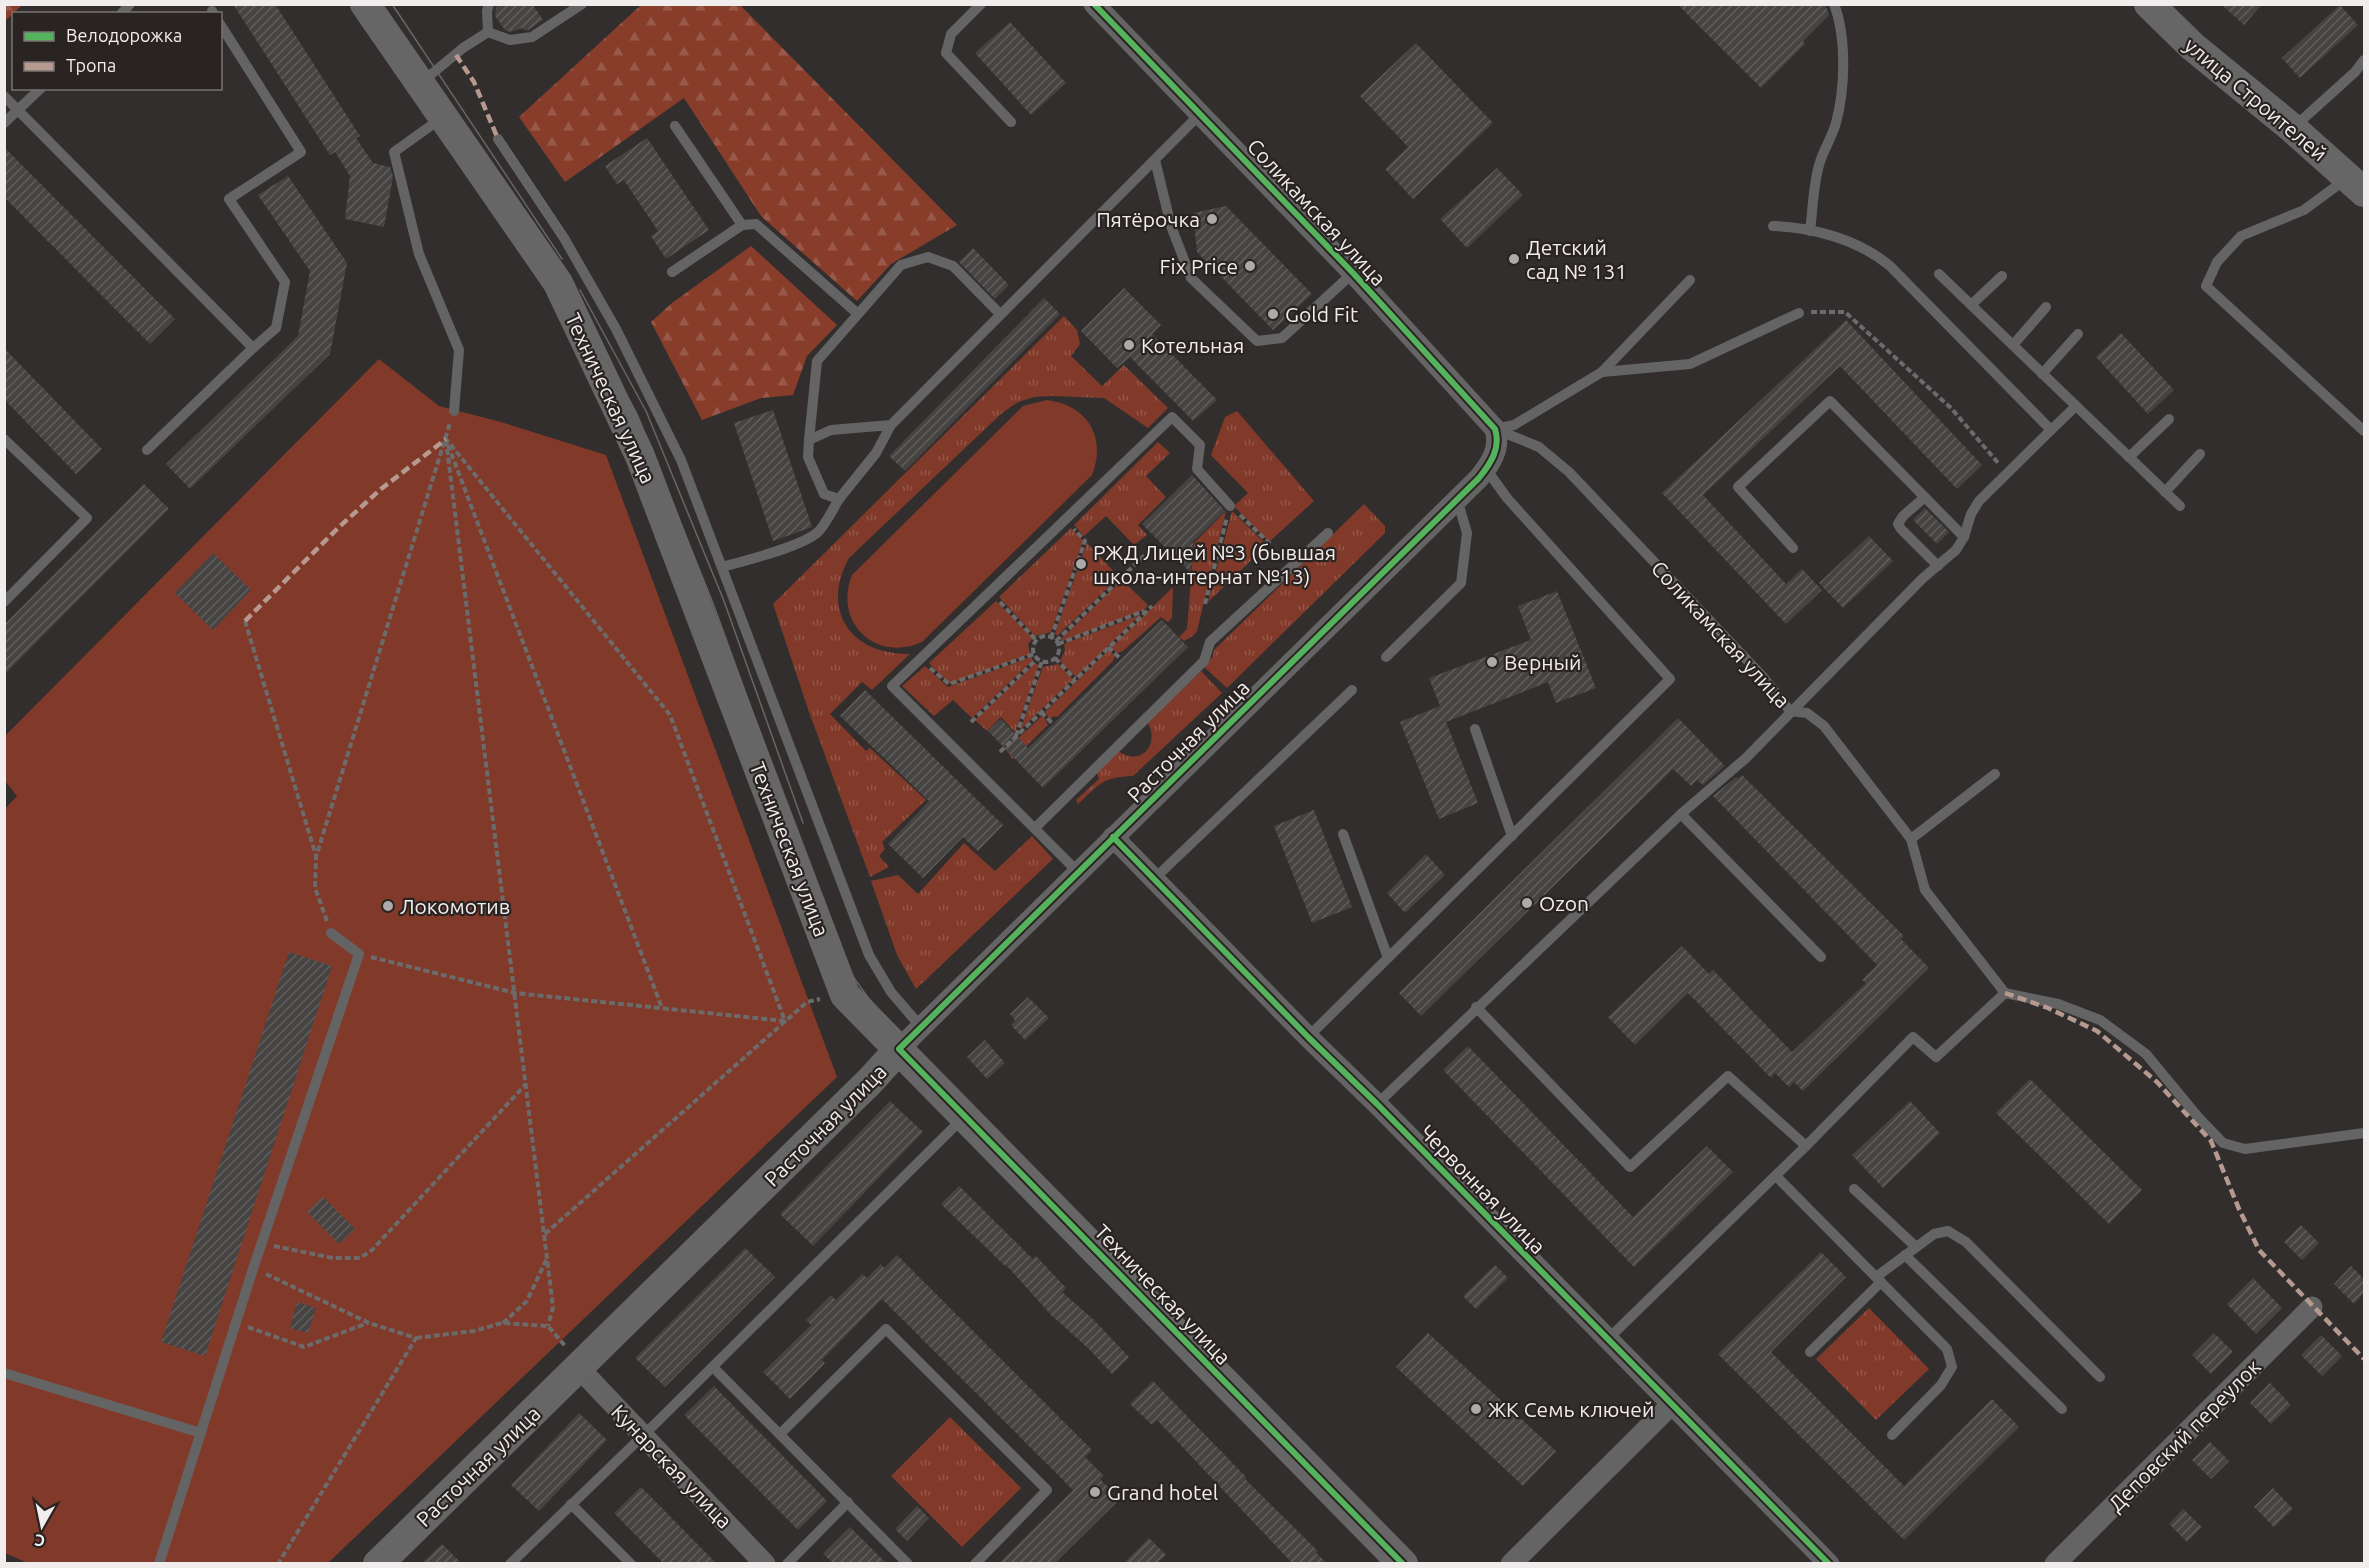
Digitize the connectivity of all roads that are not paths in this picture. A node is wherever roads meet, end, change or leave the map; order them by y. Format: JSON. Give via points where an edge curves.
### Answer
{"nodes":[{"id":1,"x":365,"y":4,"type":"edge"},
{"id":2,"x":489,"y":4,"type":"edge"},
{"id":3,"x":582,"y":4,"type":"edge"},
{"id":4,"x":981,"y":4,"type":"edge"},
{"id":5,"x":1094,"y":4,"type":"edge"},
{"id":6,"x":1834,"y":4,"type":"edge"},
{"id":7,"x":2149,"y":4,"type":"edge"},
{"id":8,"x":569,"y":8,"type":"edge"},
{"id":9,"x":222,"y":27,"type":"edge"},
{"id":10,"x":488,"y":32,"type":"junction"},
{"id":11,"x":2364,"y":60,"type":"edge"},
{"id":12,"x":420,"y":84,"type":"junction"},
{"id":13,"x":39,"y":90,"type":"edge"},
{"id":14,"x":4,"y":96,"type":"edge"},
{"id":15,"x":19,"y":109,"type":"junction"},
{"id":16,"x":1200,"y":114,"type":"junction"},
{"id":17,"x":443,"y":117,"type":"junction"},
{"id":18,"x":1011,"y":122,"type":"dead end"},
{"id":19,"x":4,"y":123,"type":"edge"},
{"id":20,"x":675,"y":126,"type":"dead end"},
{"id":21,"x":2292,"y":128,"type":"junction"},
{"id":22,"x":498,"y":139,"type":"dead end"},
{"id":23,"x":1155,"y":160,"type":"junction"},
{"id":24,"x":2357,"y":184,"type":"edge"},
{"id":25,"x":742,"y":225,"type":"junction"},
{"id":26,"x":1773,"y":226,"type":"dead end"},
{"id":27,"x":1810,"y":231,"type":"junction"},
{"id":28,"x":672,"y":272,"type":"dead end"},
{"id":29,"x":1353,"y":273,"type":"junction"},
{"id":30,"x":1939,"y":274,"type":"dead end"},
{"id":31,"x":2002,"y":276,"type":"dead end"},
{"id":32,"x":1690,"y":280,"type":"dead end"},
{"id":33,"x":1971,"y":305,"type":"junction"},
{"id":34,"x":2046,"y":308,"type":"dead end"},
{"id":35,"x":1798,"y":313,"type":"road end"},
{"id":36,"x":858,"y":314,"type":"junction"},
{"id":37,"x":1000,"y":314,"type":"junction"},
{"id":38,"x":2078,"y":334,"type":"dead end"},
{"id":39,"x":2013,"y":345,"type":"junction"},
{"id":40,"x":253,"y":348,"type":"junction"},
{"id":41,"x":1602,"y":372,"type":"junction"},
{"id":42,"x":2042,"y":374,"type":"junction"},
{"id":43,"x":2076,"y":406,"type":"junction"},
{"id":44,"x":454,"y":411,"type":"road end"},
{"id":45,"x":2169,"y":419,"type":"dead end"},
{"id":46,"x":891,"y":425,"type":"junction"},
{"id":47,"x":1495,"y":429,"type":"junction"},
{"id":48,"x":2051,"y":430,"type":"junction"},
{"id":49,"x":2364,"y":431,"type":"edge"},
{"id":50,"x":4,"y":439,"type":"edge"},
{"id":51,"x":809,"y":440,"type":"junction"},
{"id":52,"x":147,"y":450,"type":"dead end"},
{"id":53,"x":2199,"y":454,"type":"dead end"},
{"id":54,"x":2128,"y":457,"type":"junction"},
{"id":55,"x":1491,"y":461,"type":"junction"},
{"id":56,"x":2165,"y":492,"type":"junction"},
{"id":57,"x":1925,"y":497,"type":"junction"},
{"id":58,"x":839,"y":499,"type":"junction"},
{"id":59,"x":1457,"y":499,"type":"junction"},
{"id":60,"x":1230,"y":506,"type":"road end"},
{"id":61,"x":2180,"y":506,"type":"dead end"},
{"id":62,"x":1328,"y":533,"type":"dead end"},
{"id":63,"x":1964,"y":537,"type":"junction"},
{"id":64,"x":1793,"y":548,"type":"dead end"},
{"id":65,"x":1938,"y":566,"type":"junction"},
{"id":66,"x":722,"y":567,"type":"junction"},
{"id":67,"x":4,"y":602,"type":"edge"},
{"id":68,"x":1386,"y":657,"type":"dead end"},
{"id":69,"x":1352,"y":690,"type":"dead end"},
{"id":70,"x":1790,"y":711,"type":"junction"},
{"id":71,"x":1475,"y":729,"type":"dead end"},
{"id":72,"x":1995,"y":774,"type":"dead end"},
{"id":73,"x":1681,"y":814,"type":"junction"},
{"id":74,"x":1035,"y":828,"type":"junction"},
{"id":75,"x":1343,"y":834,"type":"dead end"},
{"id":76,"x":1512,"y":836,"type":"junction"},
{"id":77,"x":1113,"y":837,"type":"junction"},
{"id":78,"x":1911,"y":839,"type":"junction"},
{"id":79,"x":1078,"y":872,"type":"junction"},
{"id":80,"x":1154,"y":879,"type":"junction"},
{"id":81,"x":331,"y":933,"type":"road end"},
{"id":82,"x":1821,"y":957,"type":"dead end"},
{"id":83,"x":1388,"y":958,"type":"junction"},
{"id":84,"x":2006,"y":993,"type":"junction"},
{"id":85,"x":1476,"y":1007,"type":"junction"},
{"id":86,"x":921,"y":1027,"type":"junction"},
{"id":87,"x":1308,"y":1037,"type":"junction"},
{"id":88,"x":899,"y":1049,"type":"junction"},
{"id":89,"x":1377,"y":1104,"type":"junction"},
{"id":90,"x":966,"y":1116,"type":"junction"},
{"id":91,"x":2364,"y":1133,"type":"edge"},
{"id":92,"x":1806,"y":1146,"type":"junction"},
{"id":93,"x":1776,"y":1176,"type":"junction"},
{"id":94,"x":1854,"y":1189,"type":"dead end"},
{"id":95,"x":1916,"y":1247,"type":"junction"},
{"id":96,"x":1905,"y":1255,"type":"junction"},
{"id":97,"x":1879,"y":1280,"type":"junction"},
{"id":98,"x":2312,"y":1307,"type":"dead end"},
{"id":99,"x":1608,"y":1339,"type":"junction"},
{"id":100,"x":1810,"y":1352,"type":"dead end"},
{"id":101,"x":713,"y":1367,"type":"junction"},
{"id":102,"x":579,"y":1368,"type":"junction"},
{"id":103,"x":4,"y":1373,"type":"edge"},
{"id":104,"x":2100,"y":1377,"type":"dead end"},
{"id":105,"x":1671,"y":1405,"type":"junction"},
{"id":106,"x":2062,"y":1408,"type":"dead end"},
{"id":107,"x":201,"y":1433,"type":"junction"},
{"id":108,"x":780,"y":1434,"type":"junction"},
{"id":109,"x":643,"y":1435,"type":"junction"},
{"id":110,"x":1892,"y":1435,"type":"dead end"},
{"id":111,"x":848,"y":1502,"type":"junction"},
{"id":112,"x":571,"y":1504,"type":"junction"},
{"id":113,"x":159,"y":1563,"type":"edge"},
{"id":114,"x":378,"y":1563,"type":"edge"},
{"id":115,"x":510,"y":1563,"type":"edge"},
{"id":116,"x":632,"y":1563,"type":"edge"},
{"id":117,"x":765,"y":1563,"type":"edge"},
{"id":118,"x":787,"y":1563,"type":"edge"},
{"id":119,"x":908,"y":1563,"type":"edge"},
{"id":120,"x":975,"y":1563,"type":"edge"},
{"id":121,"x":1402,"y":1563,"type":"edge"},
{"id":122,"x":1511,"y":1563,"type":"edge"},
{"id":123,"x":1829,"y":1563,"type":"edge"},
{"id":124,"x":2055,"y":1563,"type":"edge"}],
"edges":[{"from":1,"to":12,"type":"main road","name":"Техническая улица"},
{"from":2,"to":10,"type":"lane"},
{"from":3,"to":8,"type":"lane"},
{"from":4,"to":18,"type":"lane","via":[[951,34],[946,53]]},
{"from":5,"to":16,"type":"street","name":"Соликамская улица"},
{"from":6,"to":27,"type":"lane","via":[[1839,25],[1842,92],[1836,124],[1820,163]]},
{"from":7,"to":21,"type":"main road","name":"улица Строителей","via":[[2192,46]]},
{"from":8,"to":10,"type":"lane","via":[[532,37],[510,40]]},
{"from":9,"to":40,"type":"lane","via":[[301,152],[229,199],[285,282],[276,327]]},
{"from":10,"to":12,"type":"lane"},
{"from":11,"to":21,"type":"lane"},
{"from":12,"to":17,"type":"main road","name":"Техническая улица"},
{"from":13,"to":15,"type":"lane"},
{"from":14,"to":15,"type":"lane"},
{"from":15,"to":19,"type":"lane"},
{"from":15,"to":40,"type":"lane"},
{"from":16,"to":23,"type":"lane"},
{"from":16,"to":29,"type":"street","name":"Соликамская улица"},
{"from":17,"to":44,"type":"lane","via":[[394,152],[419,254],[459,350]]},
{"from":17,"to":88,"type":"main road","name":"Техническая улица","via":[[558,283],[640,456],[845,995]]},
{"from":20,"to":25,"type":"lane"},
{"from":21,"to":24,"type":"main road","name":"улица Строителей"},
{"from":22,"to":66,"type":"lane","via":[[564,238],[616,329],[681,460]]},
{"from":23,"to":29,"type":"lane","via":[[1171,226],[1191,278],[1257,341],[1281,338]]},
{"from":23,"to":37,"type":"lane"},
{"from":24,"to":49,"type":"lane","via":[[2241,236],[2217,262],[2206,286]]},
{"from":25,"to":28,"type":"lane"},
{"from":25,"to":36,"type":"lane","via":[[756,224]]},
{"from":26,"to":27,"type":"lane"},
{"from":27,"to":48,"type":"lane","via":[[1873,252],[1890,266]]},
{"from":29,"to":47,"type":"street","name":"Соликамская улица"},
{"from":30,"to":33,"type":"lane"},
{"from":31,"to":33,"type":"lane"},
{"from":32,"to":41,"type":"lane"},
{"from":33,"to":39,"type":"lane"},
{"from":34,"to":39,"type":"lane"},
{"from":35,"to":41,"type":"lane","via":[[1690,364]]},
{"from":36,"to":37,"type":"lane","via":[[901,266],[928,257],[953,266]]},
{"from":36,"to":51,"type":"lane","via":[[817,361]]},
{"from":37,"to":46,"type":"lane"},
{"from":38,"to":42,"type":"lane"},
{"from":39,"to":42,"type":"lane"},
{"from":40,"to":52,"type":"lane"},
{"from":41,"to":47,"type":"lane","via":[[1514,425]]},
{"from":42,"to":43,"type":"lane"},
{"from":43,"to":48,"type":"lane"},
{"from":43,"to":54,"type":"lane"},
{"from":45,"to":54,"type":"lane"},
{"from":46,"to":51,"type":"lane","via":[[831,430]]},
{"from":46,"to":58,"type":"lane","via":[[876,453]]},
{"from":47,"to":55,"type":"street","via":[[1498,439]]},
{"from":47,"to":70,"type":"lane","name":"Соликамская улица","via":[[1539,447],[1569,472],[1764,678]]},
{"from":48,"to":63,"type":"lane","via":[[1978,501]]},
{"from":50,"to":67,"type":"lane","via":[[87,518]]},
{"from":51,"to":58,"type":"lane","via":[[808,457],[824,494]]},
{"from":53,"to":56,"type":"lane"},
{"from":54,"to":56,"type":"lane"},
{"from":55,"to":59,"type":"street","name":"Расточная улица"},
{"from":55,"to":76,"type":"lane","via":[[1507,498],[1670,679]]},
{"from":56,"to":61,"type":"lane"},
{"from":57,"to":63,"type":"lane"},
{"from":57,"to":64,"type":"lane","via":[[1830,401],[1737,487]]},
{"from":57,"to":65,"type":"lane","via":[[1898,524]]},
{"from":58,"to":66,"type":"lane","via":[[813,537]]},
{"from":59,"to":68,"type":"lane","via":[[1467,533],[1461,583]]},
{"from":59,"to":77,"type":"street","name":"Расточная улица"},
{"from":60,"to":74,"type":"lane","via":[[1197,469],[1200,445],[1172,417],[892,686]]},
{"from":62,"to":74,"type":"lane","via":[[1210,642],[1204,661]]},
{"from":63,"to":65,"type":"lane"},
{"from":65,"to":70,"type":"lane"},
{"from":66,"to":86,"type":"lane","via":[[869,955],[891,992]]},
{"from":69,"to":80,"type":"lane"},
{"from":70,"to":73,"type":"lane","via":[[1746,758]]},
{"from":70,"to":78,"type":"lane","name":"Соликамская улица","via":[[1807,713],[1824,726]]},
{"from":71,"to":76,"type":"lane"},
{"from":72,"to":78,"type":"lane"},
{"from":73,"to":82,"type":"lane"},
{"from":73,"to":85,"type":"lane"},
{"from":74,"to":79,"type":"lane"},
{"from":75,"to":83,"type":"lane"},
{"from":76,"to":83,"type":"lane"},
{"from":77,"to":79,"type":"street","name":"Расточная улица"},
{"from":77,"to":80,"type":"street","name":"Червонная улица"},
{"from":78,"to":84,"type":"lane","name":"Соликамская улица","via":[[1925,890]]},
{"from":79,"to":86,"type":"street","name":"Расточная улица"},
{"from":80,"to":87,"type":"street","name":"Червонная улица"},
{"from":81,"to":107,"type":"lane","via":[[359,954]]},
{"from":83,"to":87,"type":"lane"},
{"from":84,"to":91,"type":"lane","via":[[2058,1004],[2100,1020],[2146,1054],[2223,1143],[2246,1149]]},
{"from":84,"to":92,"type":"lane","via":[[1936,1057],[1913,1037]]},
{"from":85,"to":89,"type":"lane"},
{"from":85,"to":92,"type":"lane","via":[[1630,1167],[1728,1076]]},
{"from":86,"to":88,"type":"street","name":"Расточная улица"},
{"from":87,"to":89,"type":"street","name":"Червонная улица"},
{"from":88,"to":90,"type":"main road","name":"Техническая улица"},
{"from":88,"to":102,"type":"main road","name":"Расточная улица"},
{"from":89,"to":99,"type":"street","name":"Червонная улица"},
{"from":90,"to":101,"type":"lane"},
{"from":90,"to":121,"type":"main road","name":"Техническая улица"},
{"from":92,"to":93,"type":"lane"},
{"from":93,"to":97,"type":"lane"},
{"from":93,"to":99,"type":"lane"},
{"from":94,"to":95,"type":"lane"},
{"from":95,"to":96,"type":"lane"},
{"from":95,"to":104,"type":"lane","via":[[1934,1234],[1948,1231],[1966,1242]]},
{"from":96,"to":97,"type":"lane"},
{"from":96,"to":106,"type":"lane"},
{"from":97,"to":100,"type":"lane"},
{"from":97,"to":110,"type":"lane","via":[[1947,1348],[1952,1367],[1941,1385]]},
{"from":98,"to":124,"type":"street","name":"Деповский переулок"},
{"from":99,"to":105,"type":"street","name":"Червонная улица"},
{"from":101,"to":108,"type":"lane"},
{"from":101,"to":109,"type":"lane"},
{"from":102,"to":109,"type":"street","name":"Кунарская улица"},
{"from":102,"to":114,"type":"main road","name":"Расточная улица"},
{"from":103,"to":107,"type":"lane"},
{"from":105,"to":122,"type":"street"},
{"from":105,"to":123,"type":"street","name":"Червонная улица"},
{"from":107,"to":113,"type":"lane"},
{"from":108,"to":111,"type":"lane"},
{"from":108,"to":120,"type":"lane","via":[[886,1329],[1047,1490]]},
{"from":109,"to":112,"type":"lane"},
{"from":109,"to":117,"type":"street","name":"Кунарская улица"},
{"from":111,"to":118,"type":"lane"},
{"from":111,"to":119,"type":"lane"},
{"from":112,"to":115,"type":"lane"},
{"from":112,"to":116,"type":"lane"}]}
